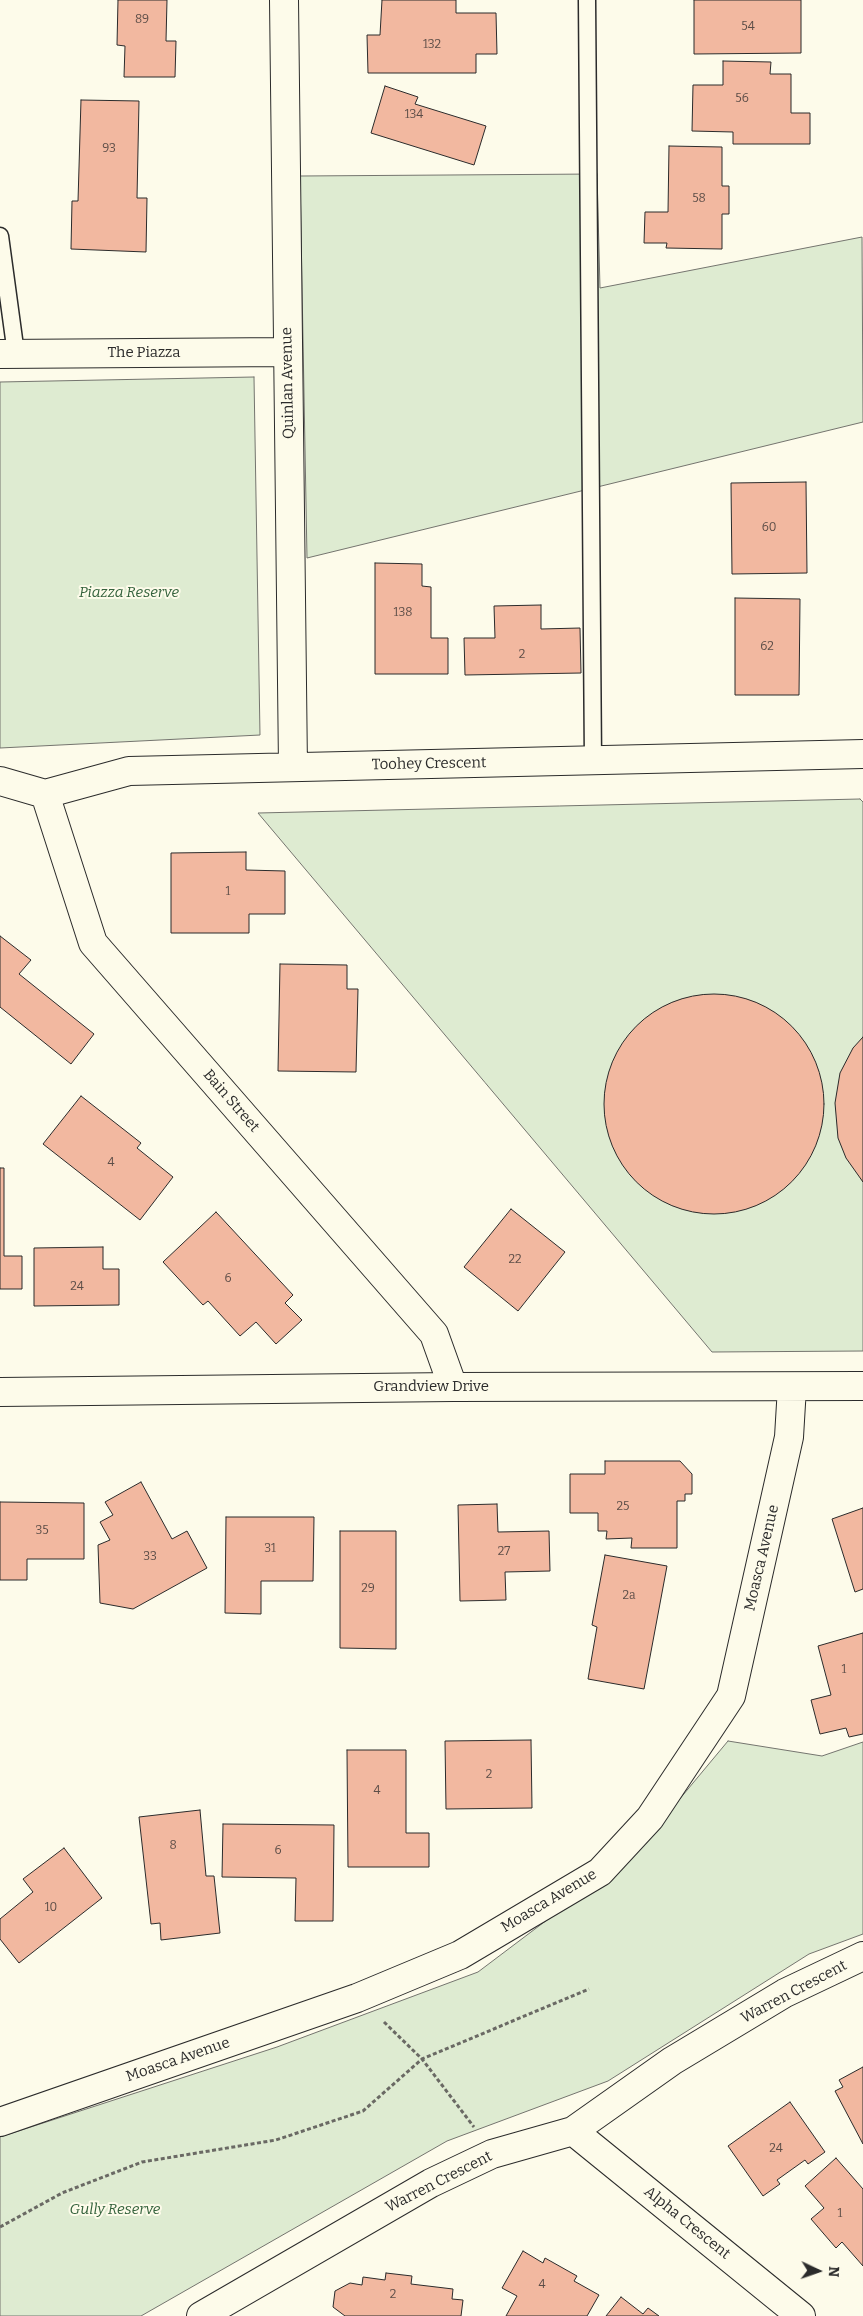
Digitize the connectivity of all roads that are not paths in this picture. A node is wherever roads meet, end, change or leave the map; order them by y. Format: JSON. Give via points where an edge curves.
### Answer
{"nodes":[{"id":1,"x":284,"y":0,"type":"edge"},
{"id":2,"x":587,"y":0,"type":"edge"},
{"id":3,"x":0,"y":236,"type":"edge"},
{"id":4,"x":288,"y":352,"type":"junction"},
{"id":5,"x":8,"y":354,"type":"edge"},
{"id":6,"x":863,"y":754,"type":"edge"},
{"id":7,"x":593,"y":760,"type":"junction"},
{"id":8,"x":292,"y":767,"type":"junction"},
{"id":9,"x":0,"y":781,"type":"edge"},
{"id":10,"x":45,"y":794,"type":"junction"},
{"id":11,"x":863,"y":1386,"type":"edge"},
{"id":12,"x":453,"y":1387,"type":"junction"},
{"id":13,"x":792,"y":1387,"type":"junction"},
{"id":14,"x":0,"y":1392,"type":"edge"},
{"id":15,"x":863,"y":1956,"type":"edge"},
{"id":16,"x":0,"y":2122,"type":"edge"},
{"id":17,"x":573,"y":2131,"type":"junction"},
{"id":18,"x":201,"y":2316,"type":"edge"},
{"id":19,"x":801,"y":2316,"type":"edge"}],
"edges":[{"from":1,"to":4,"type":"street","name":"Quinlan Avenue"},
{"from":2,"to":7,"type":"lane"},
{"from":3,"to":5,"type":"lane"},
{"from":4,"to":5,"type":"street","name":"The Piazza"},
{"from":4,"to":8,"type":"street","name":"Quinlan Avenue"},
{"from":6,"to":7,"type":"street","name":"Toohey Crescent"},
{"from":7,"to":8,"type":"street","name":"Toohey Crescent"},
{"from":8,"to":10,"type":"street","name":"Toohey Crescent","via":[[129,771]]},
{"from":9,"to":10,"type":"street"},
{"from":10,"to":12,"type":"street","name":"Bain Street","via":[[93,942],[434,1334]]},
{"from":11,"to":13,"type":"street","name":"Grandview Drive"},
{"from":12,"to":13,"type":"street","name":"Grandview Drive"},
{"from":12,"to":14,"type":"street","name":"Grandview Drive"},
{"from":13,"to":16,"type":"street","name":"Moasca Avenue","via":[[789,1437],[731,1696],[650,1818],[600,1872],[460,1955],[357,1998]]},
{"from":15,"to":17,"type":"street","name":"Warren Crescent","via":[[786,1993],[680,2056]]},
{"from":17,"to":18,"type":"street","name":"Warren Crescent","via":[[492,2154],[431,2183]]},
{"from":17,"to":19,"type":"street","name":"Alpha Crescent"}]}
